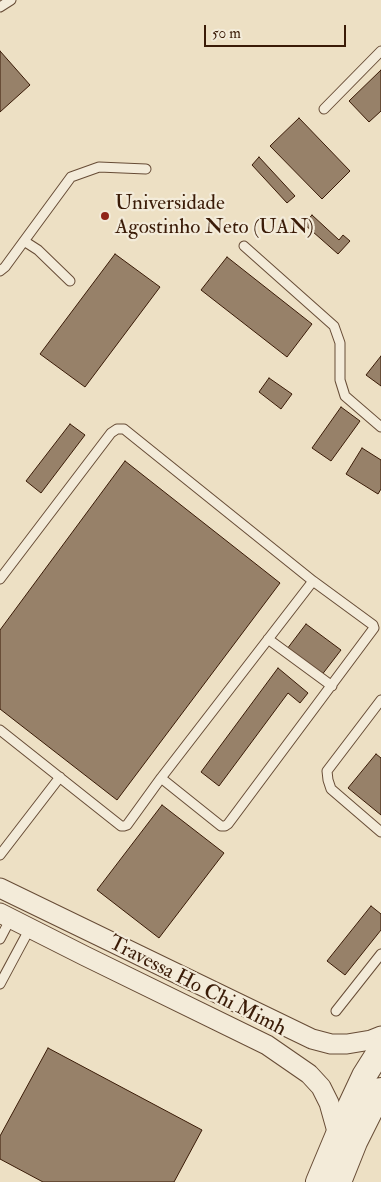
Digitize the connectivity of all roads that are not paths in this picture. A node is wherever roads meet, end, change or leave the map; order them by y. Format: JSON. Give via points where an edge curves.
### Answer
{"nodes":[{"id":1,"x":11,"y":0,"type":"edge"},
{"id":2,"x":0,"y":7,"type":"edge"},
{"id":3,"x":381,"y":51,"type":"edge"},
{"id":4,"x":324,"y":109,"type":"dead end"},
{"id":5,"x":146,"y":170,"type":"dead end"},
{"id":6,"x":24,"y":241,"type":"junction"},
{"id":7,"x":244,"y":246,"type":"dead end"},
{"id":8,"x":0,"y":271,"type":"edge"},
{"id":9,"x":70,"y":281,"type":"dead end"},
{"id":10,"x":381,"y":427,"type":"edge"},
{"id":11,"x":0,"y":562,"type":"edge"},
{"id":12,"x":8,"y":568,"type":"junction"},
{"id":13,"x":0,"y":579,"type":"edge"},
{"id":14,"x":313,"y":581,"type":"junction"},
{"id":15,"x":268,"y":639,"type":"junction"},
{"id":16,"x":332,"y":686,"type":"junction"},
{"id":17,"x":381,"y":700,"type":"edge"},
{"id":18,"x":0,"y":730,"type":"edge"},
{"id":19,"x":60,"y":778,"type":"junction"},
{"id":20,"x":161,"y":778,"type":"junction"},
{"id":21,"x":381,"y":832,"type":"edge"},
{"id":22,"x":0,"y":855,"type":"edge"},
{"id":23,"x":0,"y":888,"type":"edge"},
{"id":24,"x":3,"y":915,"type":"edge"},
{"id":25,"x":30,"y":928,"type":"junction"},
{"id":26,"x":0,"y":939,"type":"edge"},
{"id":27,"x":381,"y":954,"type":"edge"},
{"id":28,"x":0,"y":984,"type":"edge"},
{"id":29,"x":336,"y":1011,"type":"dead end"},
{"id":30,"x":381,"y":1036,"type":"edge"},
{"id":31,"x":381,"y":1048,"type":"edge"},
{"id":32,"x":381,"y":1090,"type":"edge"},
{"id":33,"x":338,"y":1135,"type":"junction"},
{"id":34,"x":318,"y":1182,"type":"edge"},
{"id":35,"x":339,"y":1182,"type":"edge"}],
"edges":[{"from":1,"to":2,"type":"lane"},
{"from":3,"to":4,"type":"lane"},
{"from":5,"to":6,"type":"lane","via":[[99,167],[71,177]]},
{"from":6,"to":8,"type":"lane"},
{"from":6,"to":9,"type":"lane"},
{"from":7,"to":10,"type":"lane","via":[[334,326],[340,343],[340,380],[346,396]]},
{"from":11,"to":12,"type":"lane"},
{"from":12,"to":13,"type":"lane"},
{"from":12,"to":14,"type":"lane","via":[[117,428],[124,429]]},
{"from":14,"to":15,"type":"lane"},
{"from":14,"to":16,"type":"lane","via":[[374,628]]},
{"from":15,"to":16,"type":"lane"},
{"from":15,"to":20,"type":"lane"},
{"from":16,"to":20,"type":"lane","via":[[225,826]]},
{"from":17,"to":21,"type":"lane","via":[[328,771],[331,789]]},
{"from":18,"to":19,"type":"lane"},
{"from":19,"to":20,"type":"lane","via":[[124,826]]},
{"from":19,"to":22,"type":"lane"},
{"from":23,"to":30,"type":"street","name":"Travessa Ho Chi Mimh","via":[[312,1039],[347,1044]]},
{"from":24,"to":25,"type":"street","name":"Travessa Ho Chi Mimh"},
{"from":24,"to":26,"type":"lane"},
{"from":25,"to":28,"type":"lane"},
{"from":25,"to":33,"type":"street","name":"Travessa Ho Chi Mimh","via":[[267,1045],[309,1074],[321,1088]]},
{"from":27,"to":29,"type":"lane"},
{"from":31,"to":33,"type":"street","via":[[356,1092]]},
{"from":32,"to":35,"type":"street","via":[[354,1142]]},
{"from":33,"to":34,"type":"street"}]}
